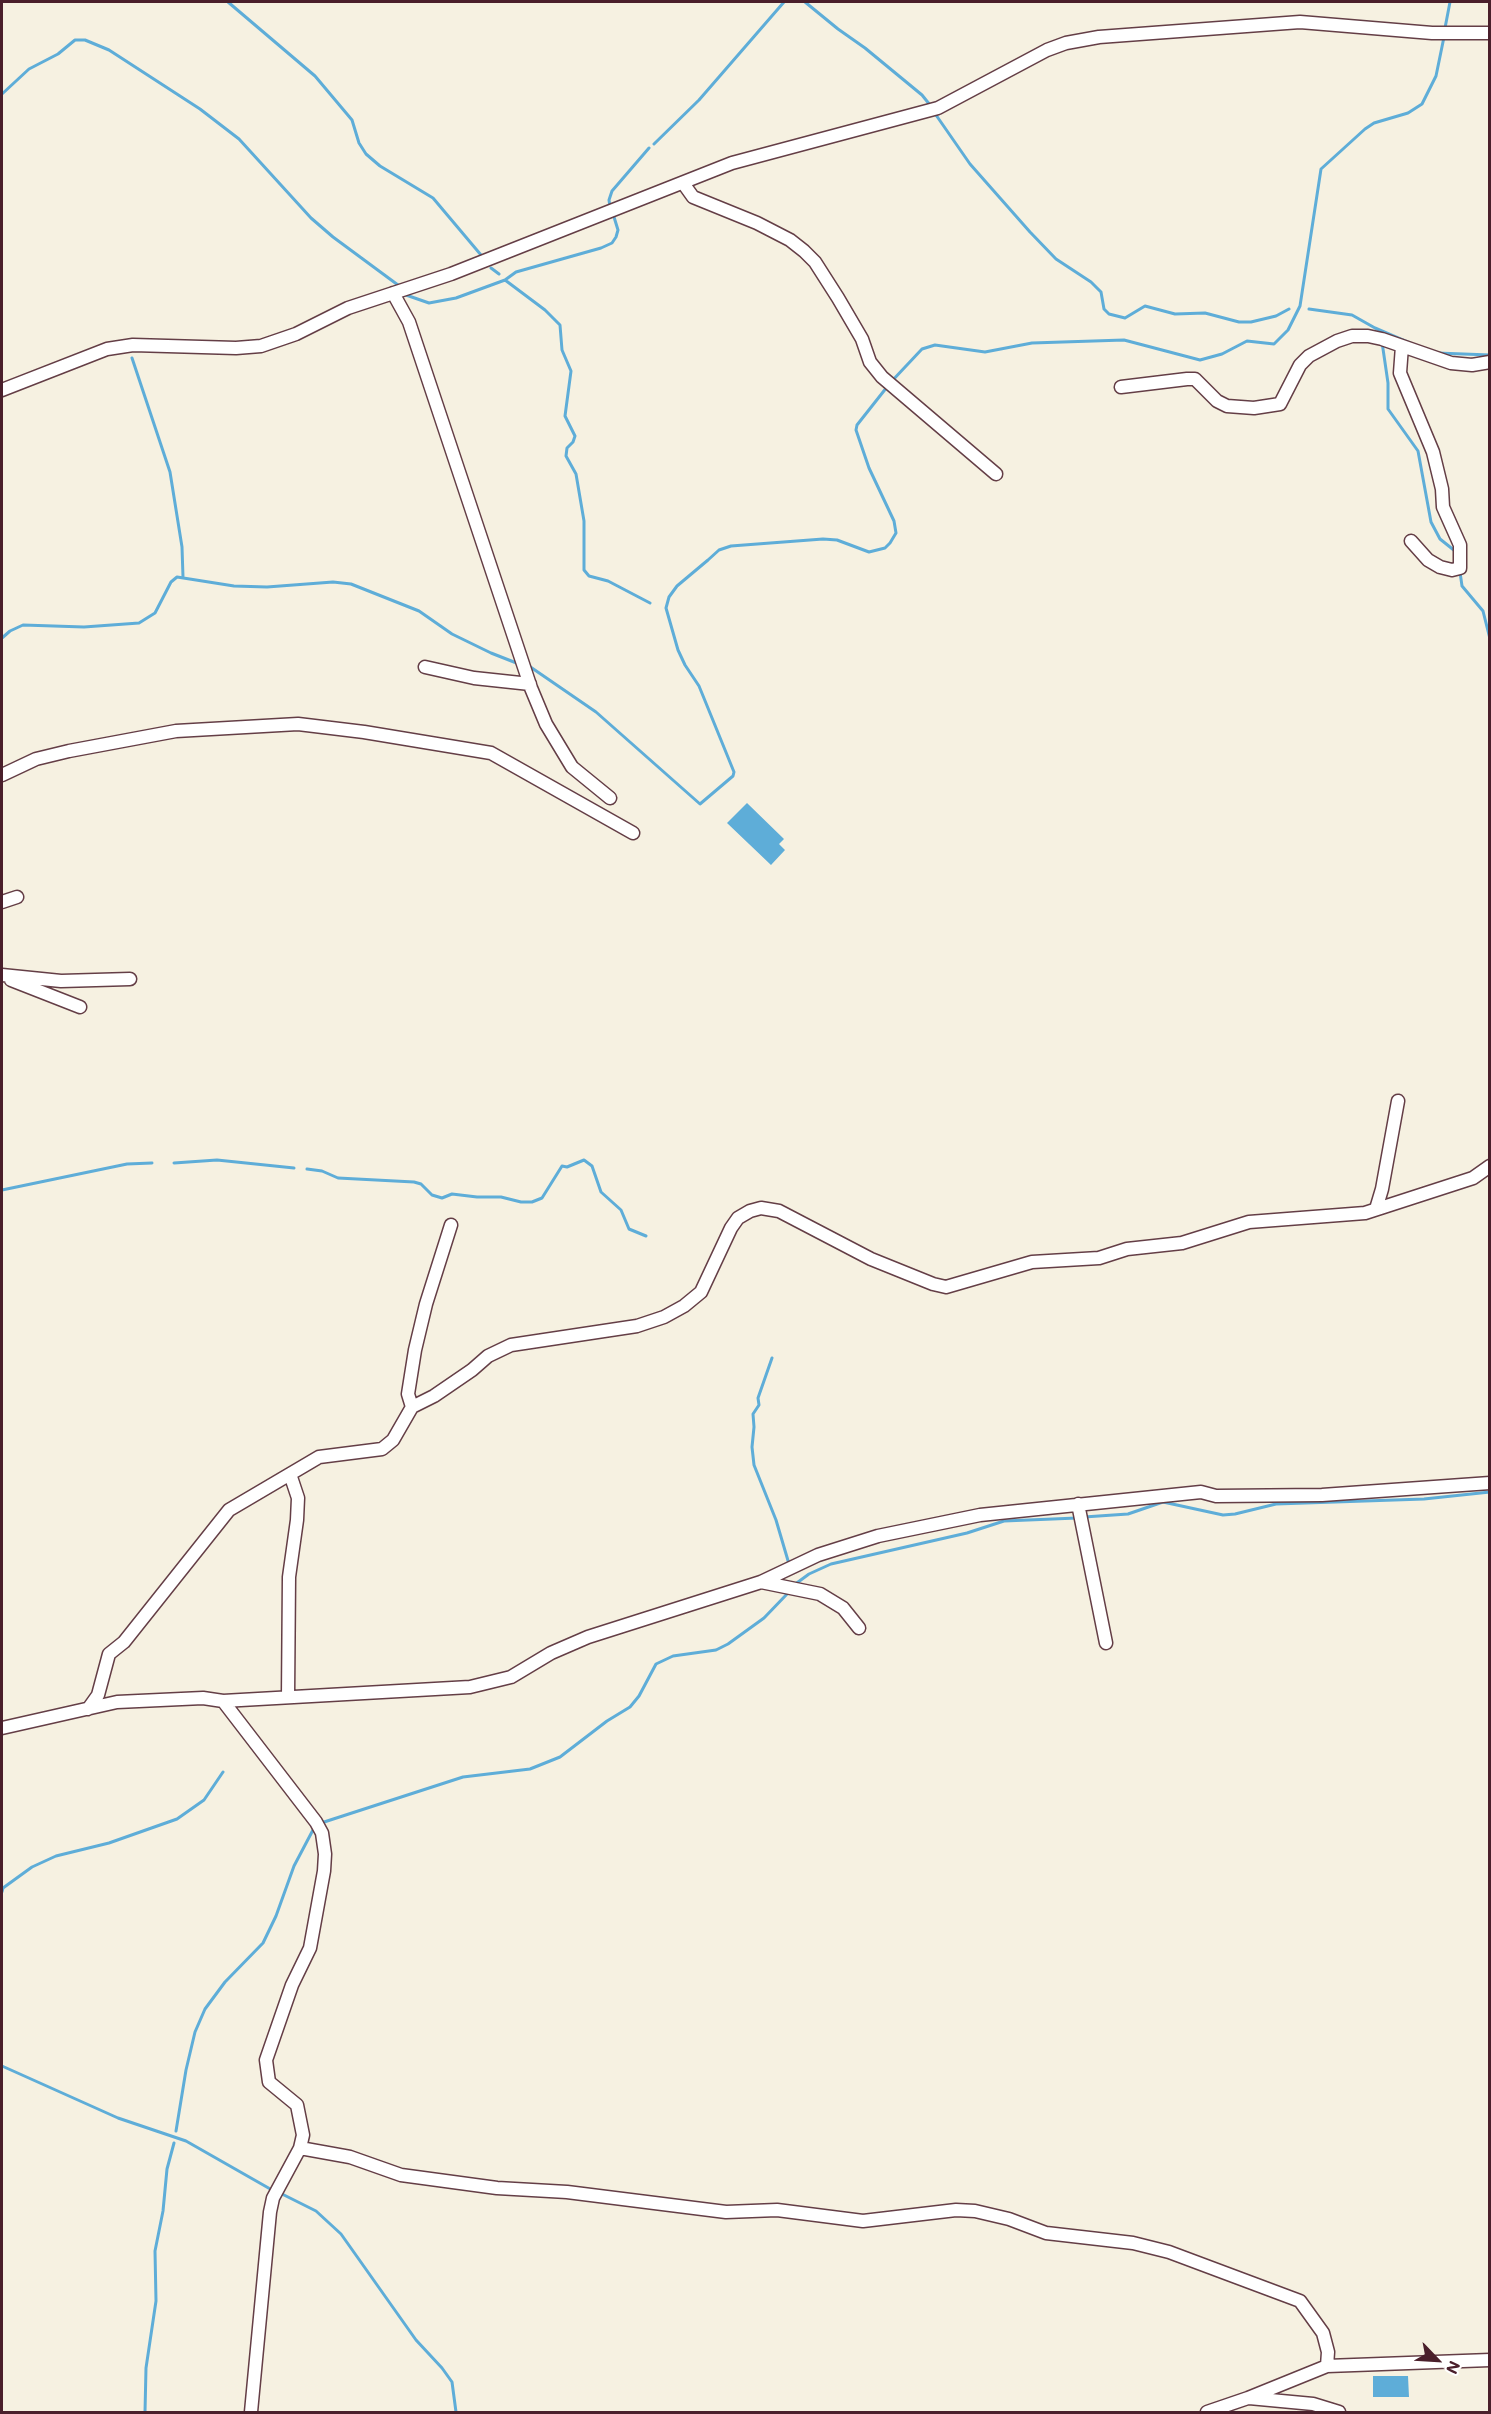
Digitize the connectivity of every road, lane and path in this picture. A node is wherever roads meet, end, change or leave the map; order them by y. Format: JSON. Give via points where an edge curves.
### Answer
{"nodes":[{"id":1,"x":1490,"y":33,"type":"edge"},
{"id":2,"x":683,"y":183,"type":"junction"},
{"id":3,"x":393,"y":293,"type":"junction"},
{"id":4,"x":1402,"y":346,"type":"junction"},
{"id":5,"x":1490,"y":362,"type":"edge"},
{"id":6,"x":1121,"y":387,"type":"dead end"},
{"id":7,"x":2,"y":390,"type":"edge"},
{"id":8,"x":996,"y":474,"type":"dead end"},
{"id":9,"x":1411,"y":541,"type":"dead end"},
{"id":10,"x":425,"y":667,"type":"dead end"},
{"id":11,"x":530,"y":684,"type":"junction"},
{"id":12,"x":2,"y":775,"type":"edge"},
{"id":13,"x":610,"y":798,"type":"dead end"},
{"id":14,"x":633,"y":833,"type":"dead end"},
{"id":15,"x":17,"y":897,"type":"dead end"},
{"id":16,"x":2,"y":902,"type":"edge"},
{"id":17,"x":2,"y":976,"type":"edge"},
{"id":18,"x":130,"y":979,"type":"dead end"},
{"id":19,"x":80,"y":1007,"type":"dead end"},
{"id":20,"x":1398,"y":1101,"type":"dead end"},
{"id":21,"x":1490,"y":1166,"type":"edge"},
{"id":22,"x":1376,"y":1209,"type":"junction"},
{"id":23,"x":451,"y":1225,"type":"dead end"},
{"id":24,"x":411,"y":1407,"type":"junction"},
{"id":25,"x":290,"y":1474,"type":"junction"},
{"id":26,"x":1490,"y":1483,"type":"edge"},
{"id":27,"x":1078,"y":1504,"type":"junction"},
{"id":28,"x":761,"y":1582,"type":"junction"},
{"id":29,"x":859,"y":1628,"type":"dead end"},
{"id":30,"x":1106,"y":1643,"type":"dead end"},
{"id":31,"x":288,"y":1697,"type":"junction"},
{"id":32,"x":223,"y":1701,"type":"junction"},
{"id":33,"x":88,"y":1709,"type":"junction"},
{"id":34,"x":2,"y":1728,"type":"edge"},
{"id":35,"x":300,"y":2148,"type":"junction"},
{"id":36,"x":1490,"y":2360,"type":"edge"},
{"id":37,"x":1328,"y":2366,"type":"junction"},
{"id":38,"x":1248,"y":2398,"type":"junction"},
{"id":39,"x":251,"y":2412,"type":"edge"},
{"id":40,"x":1207,"y":2412,"type":"edge"},
{"id":41,"x":1339,"y":2412,"type":"edge"}],
"edges":[{"from":1,"to":2,"type":"street","via":[[1432,33],[1300,22],[1099,37],[1066,43],[938,108],[732,163]]},
{"from":2,"to":3,"type":"street"},
{"from":2,"to":8,"type":"street","via":[[693,197],[757,223],[804,251],[832,289],[862,339],[870,362],[882,377]]},
{"from":3,"to":7,"type":"street","via":[[261,346],[133,345],[107,349]]},
{"from":3,"to":11,"type":"street","via":[[409,322]]},
{"from":4,"to":5,"type":"street","via":[[1451,363]]},
{"from":4,"to":6,"type":"street","via":[[1368,336],[1337,341],[1309,356],[1300,365],[1280,404],[1267,406],[1227,406],[1187,378]]},
{"from":4,"to":9,"type":"street","via":[[1400,373],[1433,452],[1443,507],[1460,545],[1460,568],[1440,567]]},
{"from":10,"to":11,"type":"street","via":[[474,678]]},
{"from":11,"to":13,"type":"street","via":[[561,752],[572,767]]},
{"from":12,"to":14,"type":"street","via":[[36,759],[176,731],[309,725],[491,753]]},
{"from":15,"to":16,"type":"street"},
{"from":17,"to":18,"type":"street","via":[[62,981]]},
{"from":17,"to":19,"type":"street"},
{"from":20,"to":22,"type":"street"},
{"from":21,"to":22,"type":"street","via":[[1473,1178]]},
{"from":22,"to":24,"type":"street","via":[[1249,1222],[1182,1243],[1127,1249],[1099,1258],[1032,1262],[946,1287],[872,1260],[778,1211],[750,1211],[731,1228],[701,1292],[684,1306],[637,1326],[511,1345]]},
{"from":23,"to":24,"type":"street","via":[[415,1350],[408,1394]]},
{"from":24,"to":25,"type":"street","via":[[393,1440],[382,1449],[319,1457]]},
{"from":25,"to":31,"type":"street","via":[[298,1498],[289,1577]]},
{"from":25,"to":33,"type":"street","via":[[229,1510],[131,1634],[109,1654],[98,1695]]},
{"from":26,"to":27,"type":"street","via":[[1322,1495],[1216,1496],[1202,1492]]},
{"from":27,"to":28,"type":"street","via":[[980,1515],[878,1536],[818,1555]]},
{"from":27,"to":30,"type":"street"},
{"from":28,"to":29,"type":"street","via":[[820,1594],[843,1608]]},
{"from":28,"to":31,"type":"street","via":[[588,1637],[511,1677],[470,1687]]},
{"from":31,"to":32,"type":"street"},
{"from":32,"to":33,"type":"street","via":[[203,1698],[117,1702]]},
{"from":32,"to":35,"type":"street","via":[[316,1822],[324,1843],[324,1872],[310,1948],[292,1985],[266,2060],[269,2082],[297,2105],[303,2135]]},
{"from":33,"to":34,"type":"street"},
{"from":35,"to":37,"type":"street","via":[[350,2157],[401,2175],[496,2188],[567,2192],[726,2212],[777,2210],[863,2221],[975,2211],[1046,2233],[1133,2243],[1169,2252],[1300,2301],[1323,2333]]},
{"from":35,"to":39,"type":"street","via":[[271,2205]]},
{"from":36,"to":37,"type":"street"},
{"from":37,"to":38,"type":"street"},
{"from":38,"to":40,"type":"street"},
{"from":38,"to":41,"type":"street","via":[[1313,2403]]}]}
